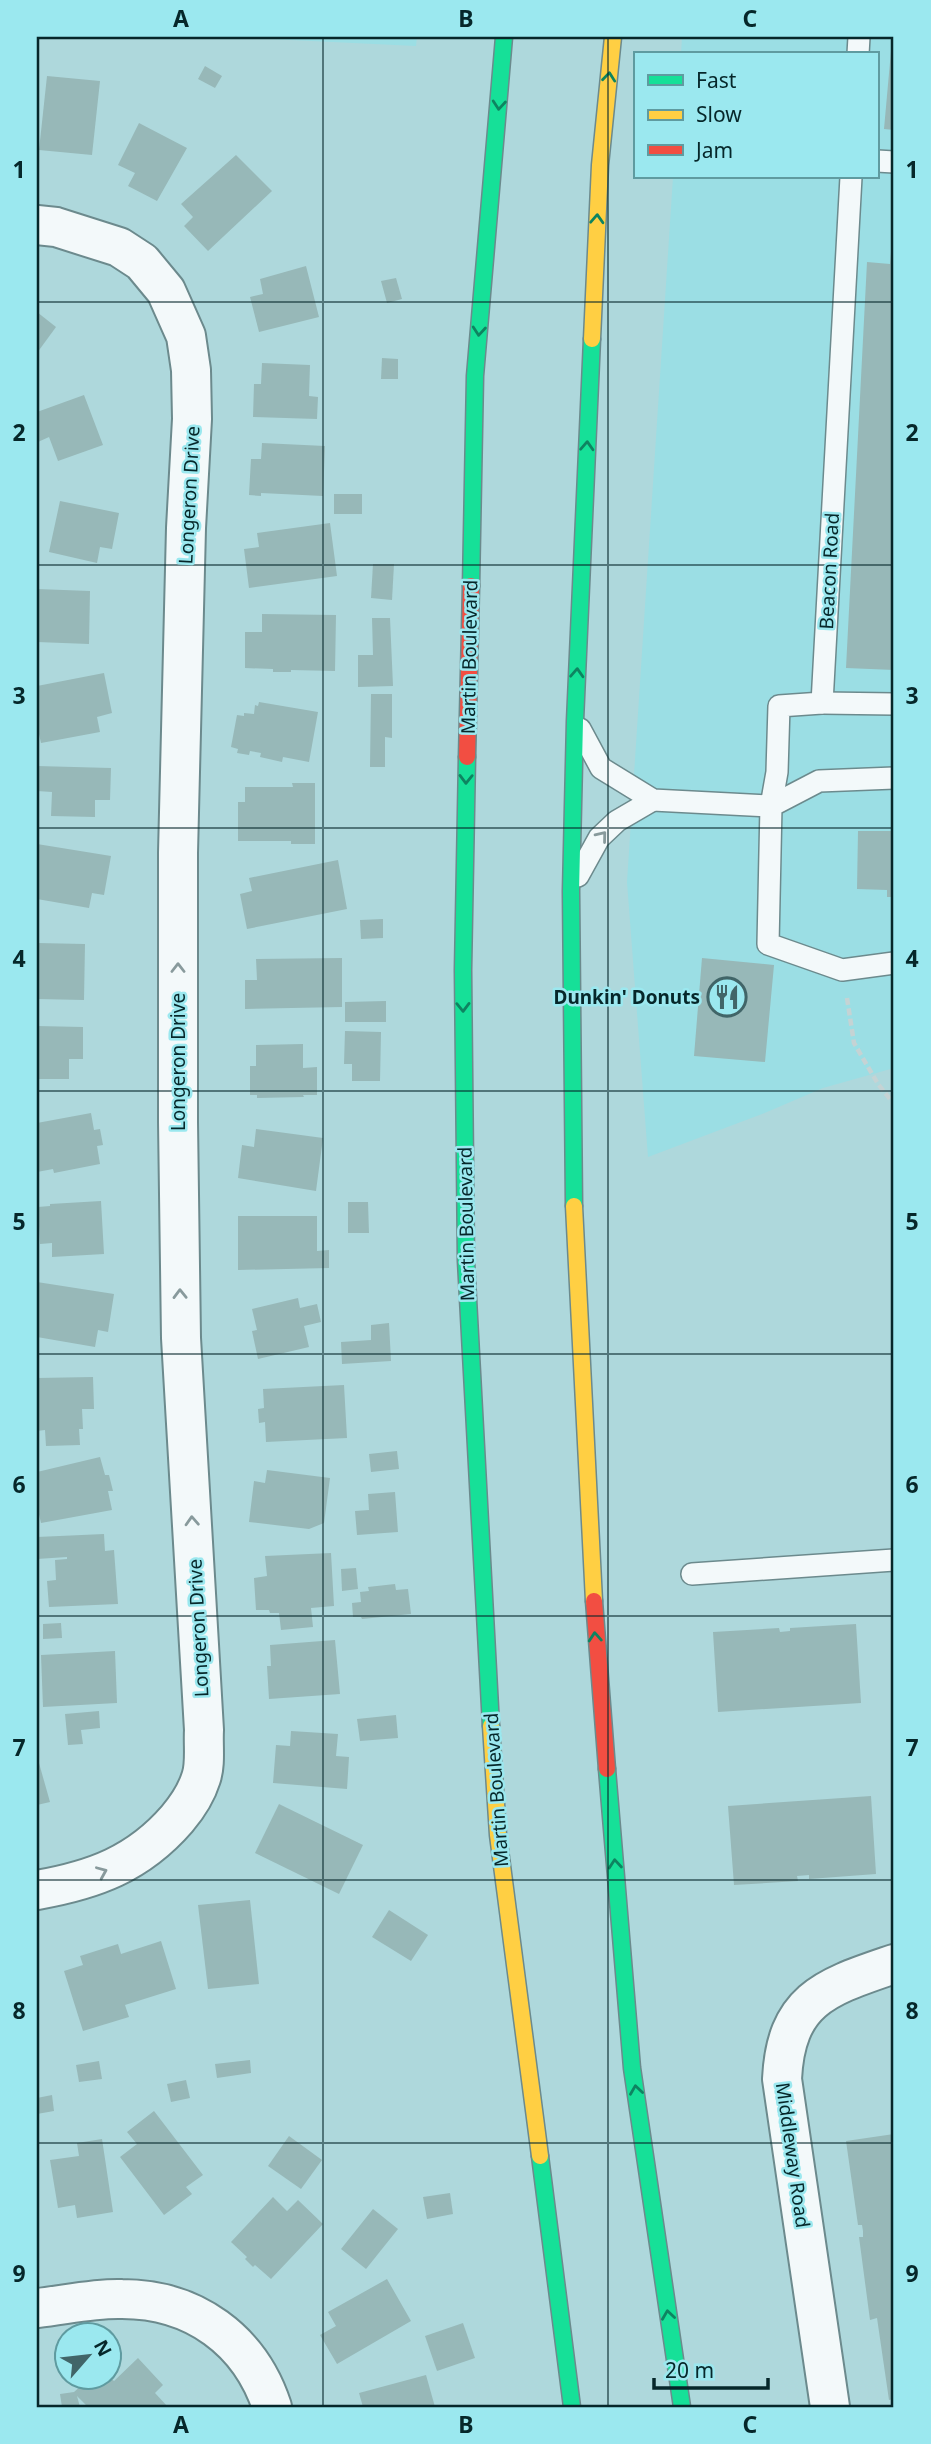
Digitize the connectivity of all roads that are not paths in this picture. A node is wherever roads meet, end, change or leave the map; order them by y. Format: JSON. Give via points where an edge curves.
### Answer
{"nodes":[{"id":1,"x":505,"y":37,"type":"edge"},
{"id":2,"x":613,"y":37,"type":"edge"},
{"id":3,"x":851,"y":178,"type":"edge"},
{"id":4,"x":37,"y":225,"type":"edge"},
{"id":5,"x":822,"y":704,"type":"junction"},
{"id":6,"x":894,"y":704,"type":"edge"},
{"id":7,"x":575,"y":721,"type":"junction"},
{"id":8,"x":894,"y":779,"type":"edge"},
{"id":9,"x":653,"y":800,"type":"junction"},
{"id":10,"x":771,"y":806,"type":"junction"},
{"id":11,"x":571,"y":891,"type":"junction"},
{"id":12,"x":894,"y":963,"type":"edge"},
{"id":13,"x":894,"y":1560,"type":"edge"},
{"id":14,"x":692,"y":1574,"type":"dead end"},
{"id":15,"x":37,"y":1891,"type":"edge"},
{"id":16,"x":894,"y":1964,"type":"edge"},
{"id":17,"x":37,"y":2308,"type":"edge"},
{"id":18,"x":272,"y":2407,"type":"edge"},
{"id":19,"x":572,"y":2407,"type":"edge"},
{"id":20,"x":682,"y":2407,"type":"edge"},
{"id":21,"x":830,"y":2407,"type":"edge"}],
"edges":[{"from":1,"to":19,"type":"main road","name":"Martin Boulevard","one_way":true,"via":[[475,376],[463,970],[466,1261],[498,1835]]},
{"from":7,"to":2,"type":"main road","one_way":true,"via":[[600,165]]},
{"from":3,"to":5,"type":"lane","name":"Beacon Road"},
{"from":15,"to":4,"type":"street","name":"Longeron Drive","one_way":true,"via":[[76,1883],[110,1869],[143,1853],[168,1829],[192,1801],[202,1776],[204,1730],[181,1338],[178,1122],[178,853],[191,370],[186,336],[166,290],[142,262],[119,247]]},
{"from":5,"to":6,"type":"lane"},
{"from":5,"to":10,"type":"lane","via":[[779,706]]},
{"from":7,"to":9,"type":"lane","via":[[601,768]]},
{"from":7,"to":11,"type":"main road"},
{"from":8,"to":10,"type":"lane","via":[[819,781]]},
{"from":9,"to":10,"type":"lane"},
{"from":11,"to":9,"type":"lane","one_way":true,"via":[[599,838],[617,821]]},
{"from":10,"to":12,"type":"lane","via":[[768,944],[842,970]]},
{"from":20,"to":11,"type":"main road","one_way":true,"via":[[632,2068],[594,1630],[573,1177]]},
{"from":13,"to":14,"type":"lane"},
{"from":16,"to":21,"type":"street","name":"Middleway Road","via":[[824,1990],[793,2024],[783,2052],[782,2079]]},
{"from":17,"to":18,"type":"street","via":[[121,2298],[152,2301],[193,2314],[228,2336],[249,2360]]}]}
